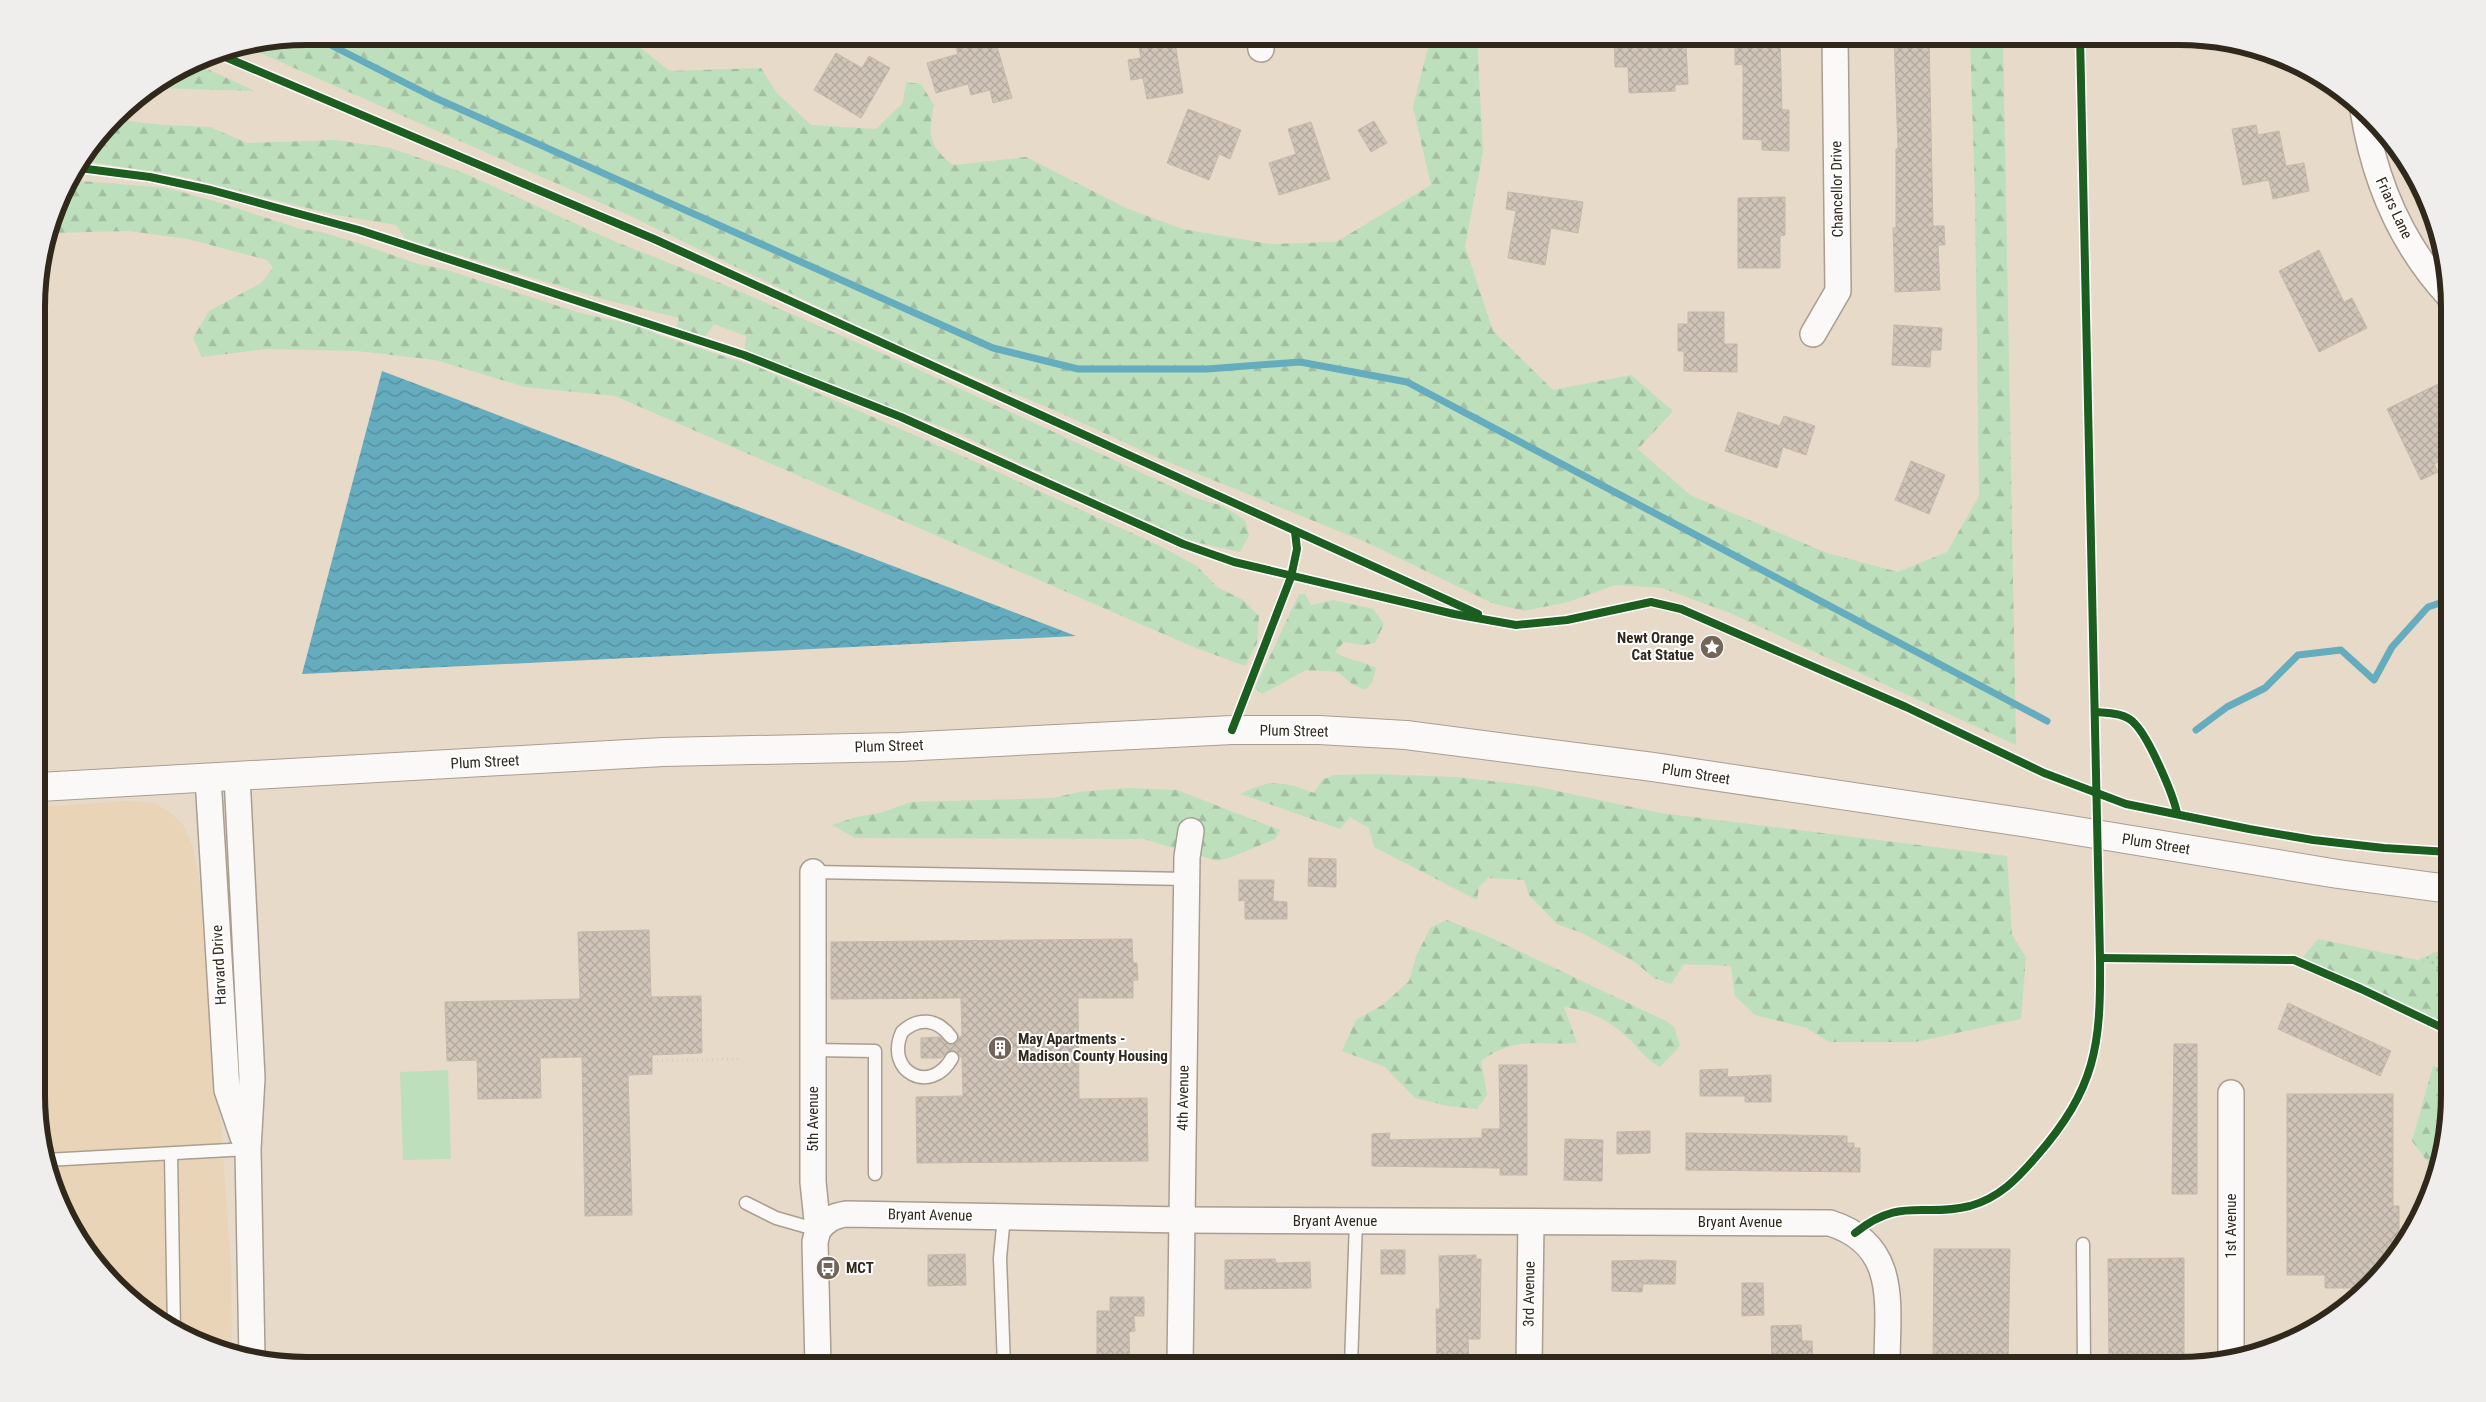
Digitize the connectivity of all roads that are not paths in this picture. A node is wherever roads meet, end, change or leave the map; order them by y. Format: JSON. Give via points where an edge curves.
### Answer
{"nodes":[{"id":1,"x":1836,"y":45,"type":"edge"},
{"id":2,"x":2365,"y":123,"type":"edge"},
{"id":3,"x":2440,"y":284,"type":"edge"},
{"id":4,"x":1813,"y":334,"type":"dead end"},
{"id":5,"x":237,"y":776,"type":"junction"},
{"id":6,"x":208,"y":778,"type":"junction"},
{"id":7,"x":45,"y":787,"type":"edge"},
{"id":8,"x":1191,"y":831,"type":"dead end"},
{"id":9,"x":813,"y":872,"type":"joint"},
{"id":10,"x":1187,"y":879,"type":"junction"},
{"id":11,"x":2441,"y":888,"type":"edge"},
{"id":12,"x":951,"y":1037,"type":"dead end"},
{"id":13,"x":814,"y":1050,"type":"junction"},
{"id":14,"x":875,"y":1051,"type":"junction"},
{"id":15,"x":896,"y":1051,"type":"junction"},
{"id":16,"x":952,"y":1058,"type":"dead end"},
{"id":17,"x":2231,"y":1093,"type":"dead end"},
{"id":18,"x":248,"y":1149,"type":"junction"},
{"id":19,"x":171,"y":1154,"type":"junction"},
{"id":20,"x":53,"y":1160,"type":"edge"},
{"id":21,"x":875,"y":1174,"type":"dead end"},
{"id":22,"x":746,"y":1203,"type":"dead end"},
{"id":23,"x":1004,"y":1216,"type":"junction"},
{"id":24,"x":1183,"y":1220,"type":"junction"},
{"id":25,"x":1356,"y":1221,"type":"junction"},
{"id":26,"x":1531,"y":1223,"type":"junction"},
{"id":27,"x":818,"y":1230,"type":"junction"},
{"id":28,"x":2083,"y":1244,"type":"dead end"},
{"id":29,"x":174,"y":1321,"type":"edge"},
{"id":30,"x":252,"y":1351,"type":"edge"},
{"id":31,"x":2231,"y":1352,"type":"edge"},
{"id":32,"x":818,"y":1357,"type":"edge"},
{"id":33,"x":1004,"y":1357,"type":"edge"},
{"id":34,"x":1180,"y":1357,"type":"edge"},
{"id":35,"x":1351,"y":1357,"type":"edge"},
{"id":36,"x":1529,"y":1357,"type":"edge"},
{"id":37,"x":1887,"y":1357,"type":"edge"},
{"id":38,"x":2084,"y":1357,"type":"edge"}],
"edges":[{"from":1,"to":4,"type":"street","name":"Chancellor Drive","via":[[1838,291]]},
{"from":2,"to":3,"type":"street","name":"Friars Lane","via":[[2380,183],[2396,220]]},
{"from":5,"to":6,"type":"main road","name":"Plum Street"},
{"from":5,"to":11,"type":"main road","name":"Plum Street","via":[[663,752],[900,746],[1232,730],[1319,730],[1406,736],[1653,767]]},
{"from":5,"to":18,"type":"street","name":"Harvard Drive","via":[[252,1078]]},
{"from":6,"to":7,"type":"main road","name":"Plum Street"},
{"from":6,"to":18,"type":"street","name":"Harvard Drive","via":[[227,1090]]},
{"from":8,"to":10,"type":"street","name":"4th Avenue"},
{"from":9,"to":10,"type":"lane"},
{"from":9,"to":13,"type":"street","name":"5th Avenue"},
{"from":10,"to":24,"type":"street","name":"4th Avenue"},
{"from":12,"to":15,"type":"lane","via":[[937,1023],[918,1022],[902,1032]]},
{"from":13,"to":14,"type":"lane"},
{"from":13,"to":27,"type":"street","name":"5th Avenue","via":[[813,1182]]},
{"from":14,"to":15,"type":"lane"},
{"from":14,"to":21,"type":"lane"},
{"from":15,"to":16,"type":"lane","via":[[904,1069],[921,1078],[940,1074]]},
{"from":17,"to":31,"type":"street","name":"1st Avenue"},
{"from":18,"to":19,"type":"lane"},
{"from":18,"to":30,"type":"street","name":"Harvard Drive"},
{"from":19,"to":20,"type":"lane"},
{"from":19,"to":29,"type":"lane"},
{"from":22,"to":27,"type":"lane","via":[[776,1218]]},
{"from":23,"to":24,"type":"street","name":"Bryant Avenue"},
{"from":23,"to":27,"type":"street","name":"Bryant Avenue","via":[[846,1214],[834,1216]]},
{"from":23,"to":33,"type":"lane","via":[[1000,1258]]},
{"from":24,"to":25,"type":"street","name":"Bryant Avenue"},
{"from":24,"to":34,"type":"street","name":"4th Avenue"},
{"from":25,"to":26,"type":"street","name":"Bryant Avenue"},
{"from":25,"to":35,"type":"lane"},
{"from":26,"to":36,"type":"street","name":"3rd Avenue"},
{"from":26,"to":37,"type":"street","name":"Bryant Avenue","via":[[1830,1223],[1856,1233],[1874,1252],[1884,1270]]},
{"from":27,"to":32,"type":"street","name":"5th Avenue"},
{"from":28,"to":38,"type":"lane"}]}
